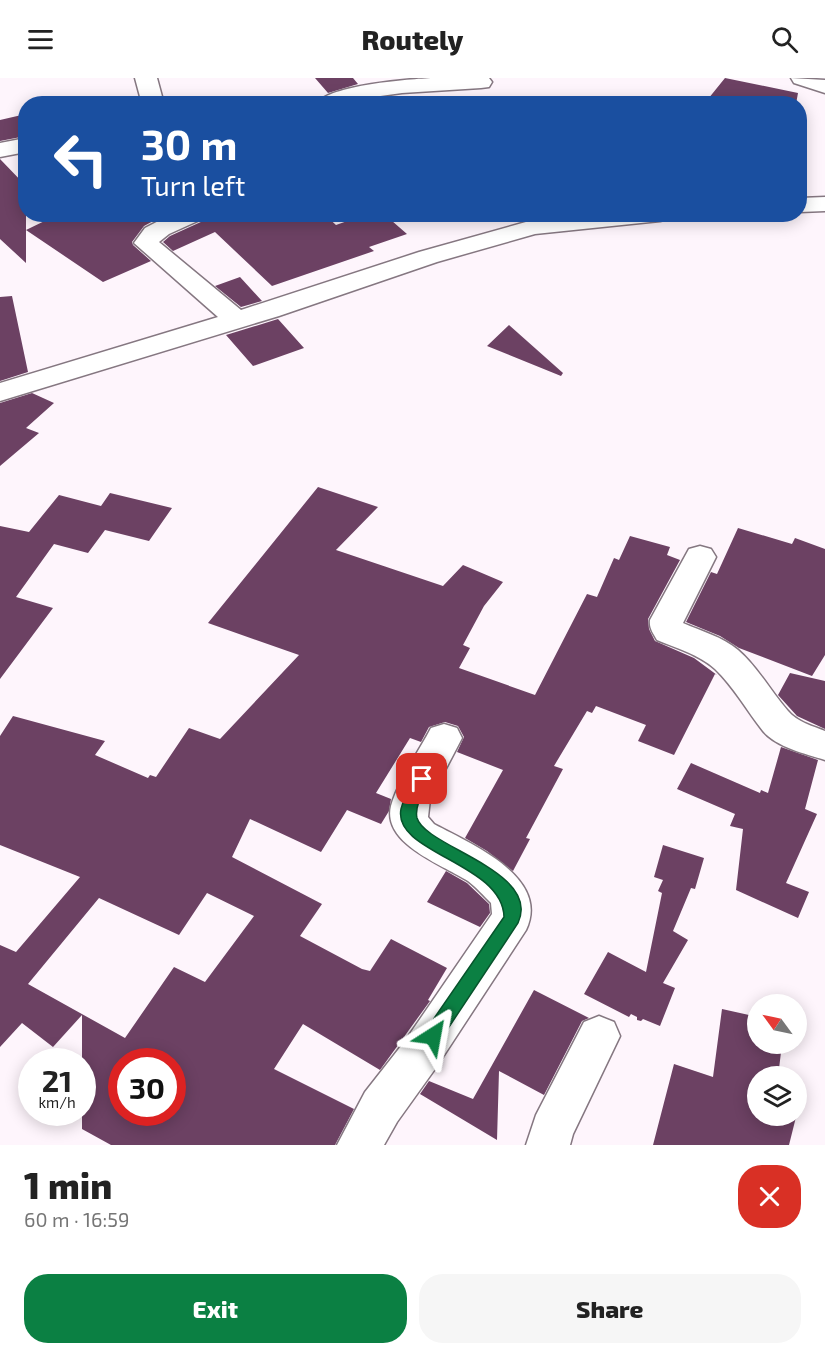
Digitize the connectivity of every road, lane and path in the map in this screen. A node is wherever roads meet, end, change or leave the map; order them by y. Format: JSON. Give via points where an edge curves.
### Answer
{"nodes":[{"id":1,"x":146,"y":78,"type":"edge"},
{"id":2,"x":802,"y":78,"type":"edge"},
{"id":3,"x":481,"y":80,"type":"edge"},
{"id":4,"x":825,"y":87,"type":"edge"},
{"id":5,"x":151,"y":96,"type":"edge"},
{"id":6,"x":345,"y":96,"type":"edge"},
{"id":7,"x":486,"y":96,"type":"edge"},
{"id":8,"x":18,"y":147,"type":"edge"},
{"id":9,"x":0,"y":150,"type":"edge"},
{"id":10,"x":825,"y":204,"type":"edge"},
{"id":11,"x":807,"y":205,"type":"edge"},
{"id":12,"x":177,"y":222,"type":"edge"},
{"id":13,"x":528,"y":222,"type":"edge"},
{"id":14,"x":237,"y":320,"type":"junction"},
{"id":15,"x":0,"y":392,"type":"edge"},
{"id":16,"x":700,"y":557,"type":"dead end"},
{"id":17,"x":444,"y":738,"type":"dead end"},
{"id":18,"x":825,"y":746,"type":"edge"},
{"id":19,"x":599,"y":1036,"type":"dead end"},
{"id":20,"x":358,"y":1145,"type":"edge"},
{"id":21,"x":548,"y":1145,"type":"edge"}],
"edges":[{"from":1,"to":5,"type":"street"},
{"from":2,"to":4,"type":"street"},
{"from":3,"to":6,"type":"street","via":[[395,86]]},
{"from":3,"to":7,"type":"street"},
{"from":8,"to":9,"type":"street"},
{"from":10,"to":11,"type":"street"},
{"from":12,"to":14,"type":"street","via":[[150,236],[146,243]]},
{"from":13,"to":14,"type":"street"},
{"from":14,"to":15,"type":"street"},
{"from":16,"to":18,"type":"street","via":[[668,620],[669,631],[715,651],[770,710],[776,722]]},
{"from":17,"to":20,"type":"street","via":[[412,799],[410,822],[421,835],[484,872],[505,891],[512,904],[512,918]]},
{"from":19,"to":21,"type":"street"}]}
